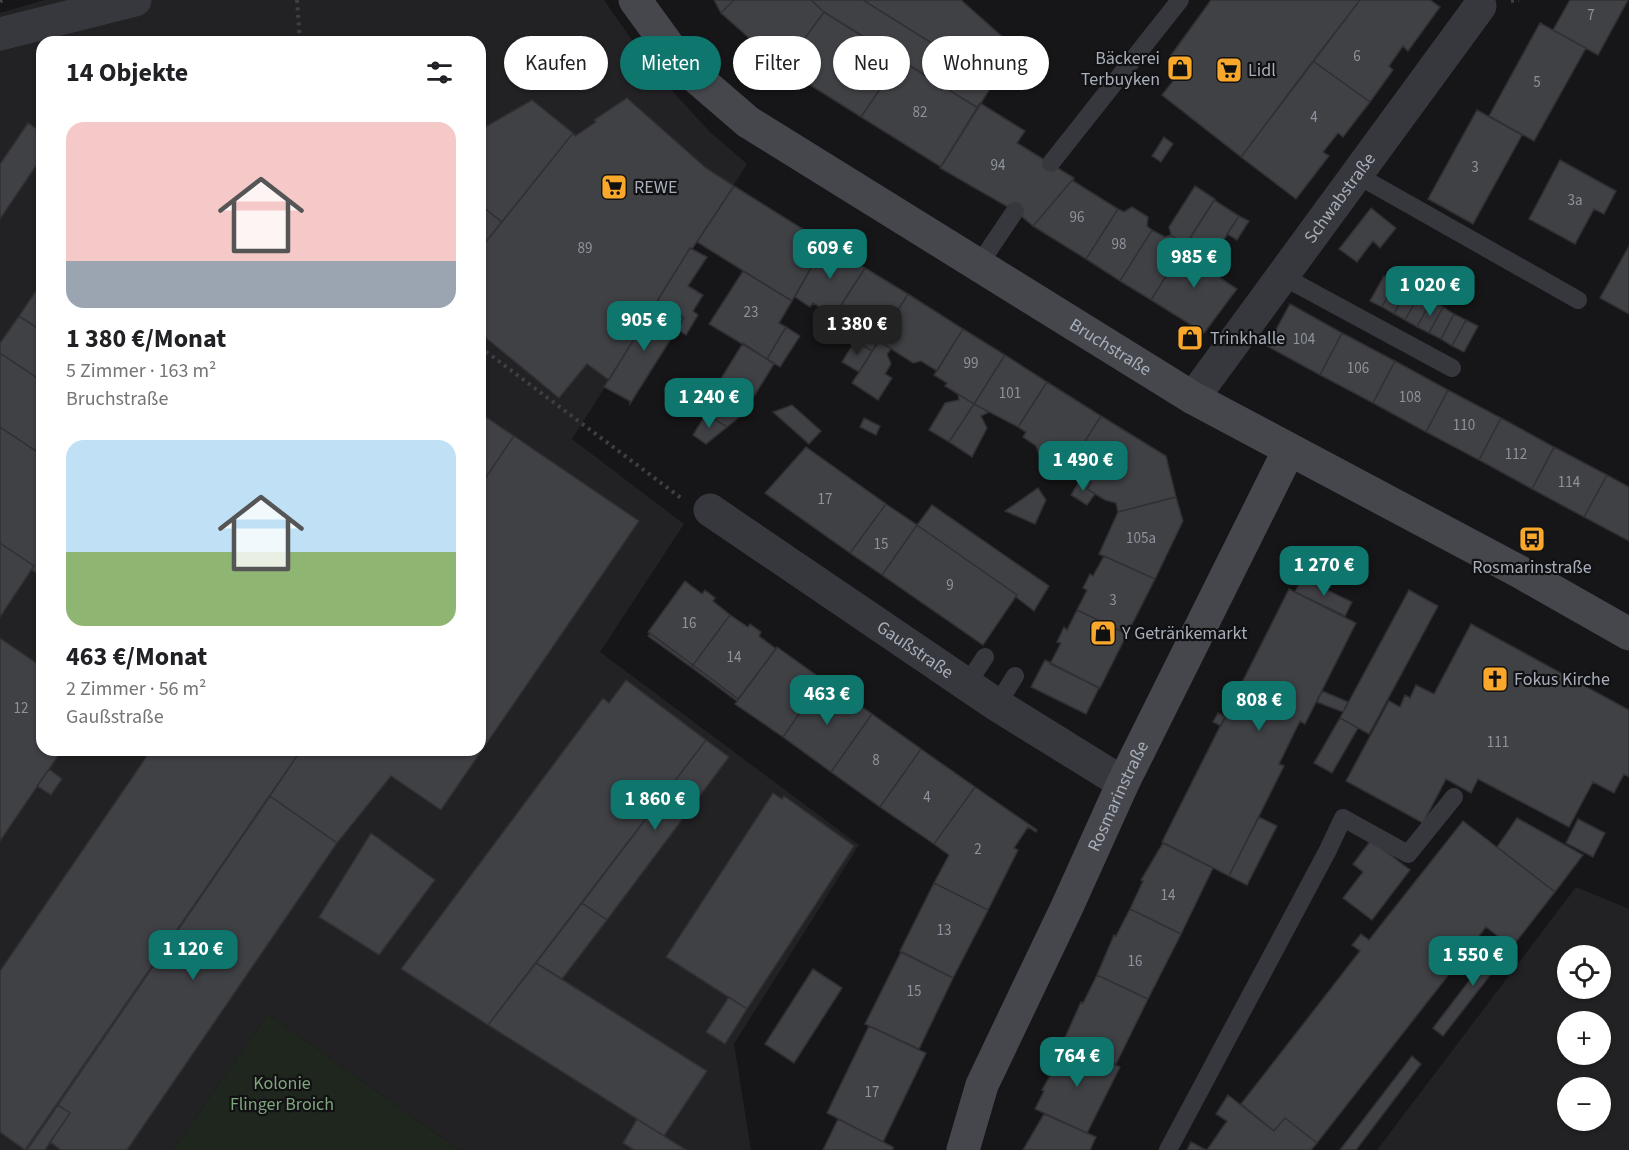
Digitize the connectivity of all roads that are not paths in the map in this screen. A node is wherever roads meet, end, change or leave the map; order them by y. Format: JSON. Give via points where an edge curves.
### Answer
{"nodes":[{"id":1,"x":135,"y":0,"type":"edge"},
{"id":2,"x":634,"y":0,"type":"edge"},
{"id":3,"x":1180,"y":0,"type":"edge"},
{"id":4,"x":1483,"y":3,"type":"edge"},
{"id":5,"x":0,"y":34,"type":"edge"},
{"id":6,"x":1051,"y":163,"type":"dead end"},
{"id":7,"x":1357,"y":175,"type":"junction"},
{"id":8,"x":1015,"y":211,"type":"dead end"},
{"id":9,"x":978,"y":266,"type":"junction"},
{"id":10,"x":1282,"y":276,"type":"junction"},
{"id":11,"x":1578,"y":300,"type":"dead end"},
{"id":12,"x":1452,"y":368,"type":"dead end"},
{"id":13,"x":1193,"y":398,"type":"junction"},
{"id":14,"x":1289,"y":450,"type":"junction"},
{"id":15,"x":710,"y":510,"type":"road end"},
{"id":16,"x":1629,"y":634,"type":"edge"},
{"id":17,"x":985,"y":657,"type":"dead end"},
{"id":18,"x":1015,"y":676,"type":"dead end"},
{"id":19,"x":967,"y":684,"type":"junction"},
{"id":20,"x":997,"y":705,"type":"junction"},
{"id":21,"x":1123,"y":783,"type":"junction"},
{"id":22,"x":1454,"y":797,"type":"dead end"},
{"id":23,"x":963,"y":1150,"type":"edge"},
{"id":24,"x":1168,"y":1150,"type":"edge"}],
"edges":[{"from":1,"to":5,"type":"street"},
{"from":2,"to":9,"type":"main road","name":"Bruchstraße","via":[[683,66],[748,123]]},
{"from":3,"to":6,"type":"lane"},
{"from":4,"to":7,"type":"street","name":"Schwabstraße"},
{"from":7,"to":10,"type":"street","name":"Schwabstraße"},
{"from":7,"to":11,"type":"lane"},
{"from":8,"to":9,"type":"lane"},
{"from":9,"to":13,"type":"main road","name":"Bruchstraße"},
{"from":10,"to":12,"type":"lane"},
{"from":10,"to":13,"type":"street","name":"Schwabstraße"},
{"from":13,"to":14,"type":"main road","name":"Bruchstraße"},
{"from":14,"to":16,"type":"main road","name":"Bruchstraße"},
{"from":14,"to":21,"type":"main road","name":"Rosmarinstraße"},
{"from":15,"to":19,"type":"street","name":"Gaußstraße"},
{"from":17,"to":19,"type":"lane"},
{"from":18,"to":20,"type":"lane"},
{"from":19,"to":20,"type":"street","name":"Gaußstraße"},
{"from":20,"to":21,"type":"street","name":"Gaußstraße"},
{"from":21,"to":23,"type":"main road","name":"Rosmarinstraße","via":[[982,1085]]},
{"from":22,"to":24,"type":"lane","via":[[1408,854],[1342,818]]}]}
